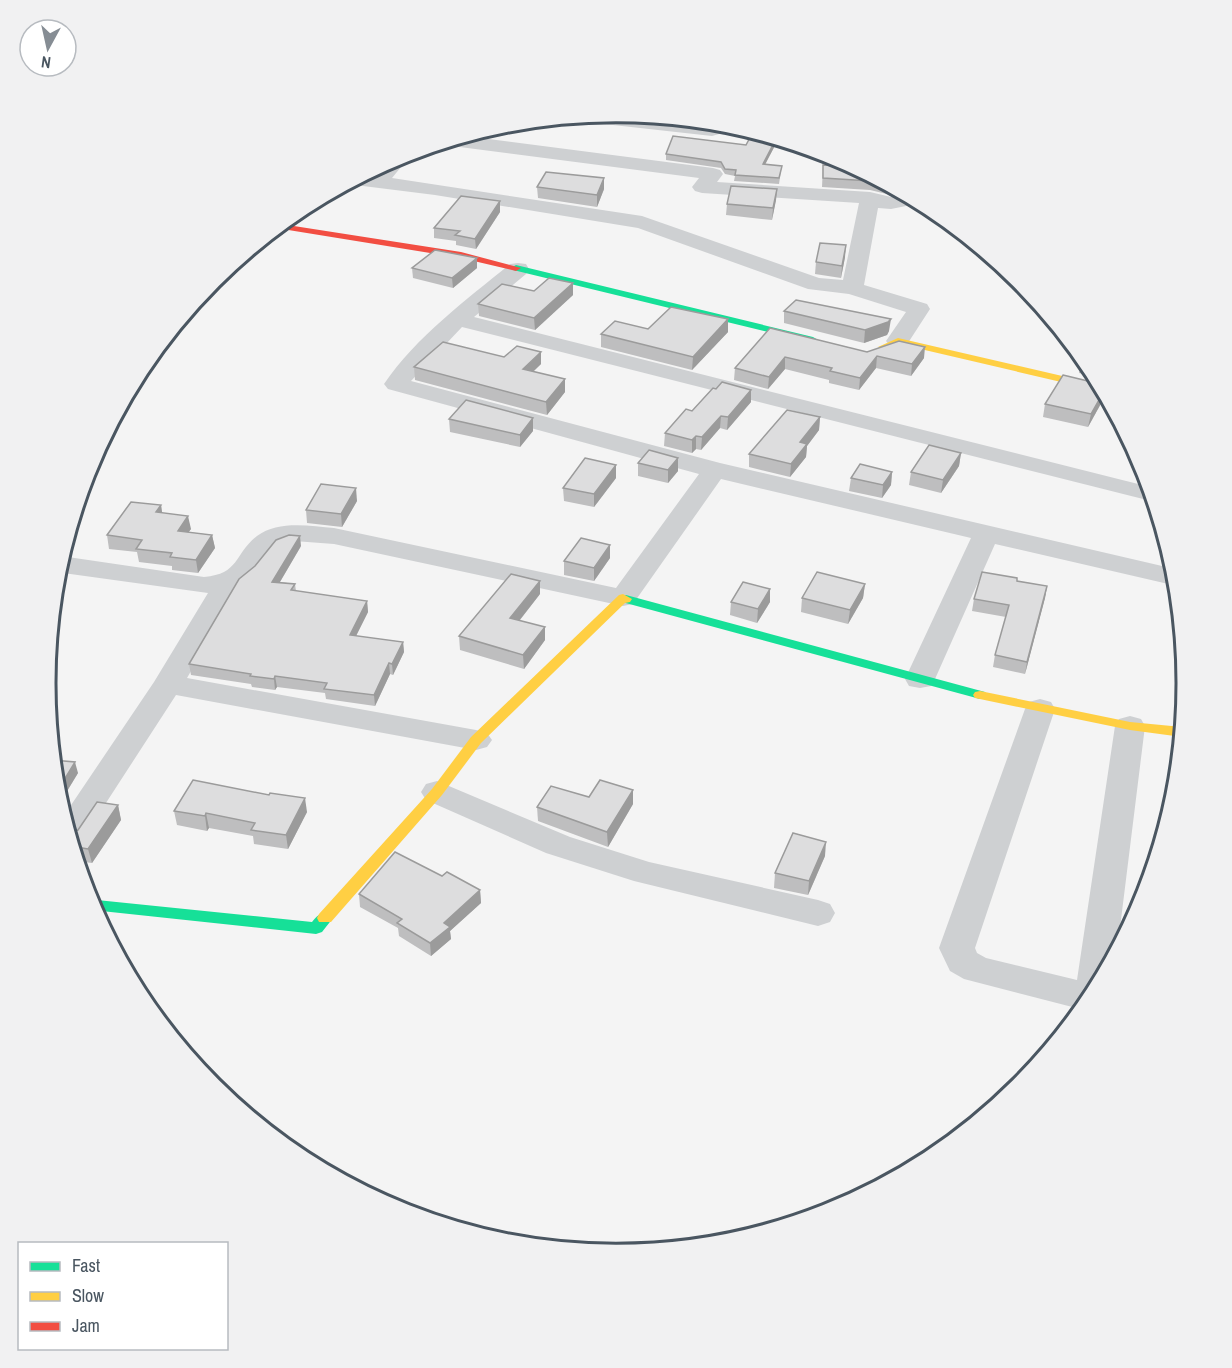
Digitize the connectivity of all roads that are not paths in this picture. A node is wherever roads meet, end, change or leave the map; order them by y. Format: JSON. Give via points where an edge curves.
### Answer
{"nodes":[{"id":1,"x":472,"y":143,"type":"edge"},
{"id":2,"x":386,"y":173,"type":"edge"},
{"id":3,"x":367,"y":182,"type":"edge"},
{"id":4,"x":378,"y":183,"type":"junction"},
{"id":5,"x":869,"y":201,"type":"junction"},
{"id":6,"x":900,"y":201,"type":"edge"},
{"id":7,"x":291,"y":228,"type":"edge"},
{"id":8,"x":518,"y":269,"type":"junction"},
{"id":9,"x":852,"y":288,"type":"junction"},
{"id":10,"x":456,"y":319,"type":"junction"},
{"id":11,"x":898,"y":341,"type":"junction"},
{"id":12,"x":831,"y":344,"type":"edge"},
{"id":13,"x":866,"y":353,"type":"edge"},
{"id":14,"x":1090,"y":386,"type":"edge"},
{"id":15,"x":715,"y":470,"type":"junction"},
{"id":16,"x":1143,"y":493,"type":"edge"},
{"id":17,"x":986,"y":534,"type":"junction"},
{"id":18,"x":68,"y":565,"type":"edge"},
{"id":19,"x":1166,"y":575,"type":"edge"},
{"id":20,"x":228,"y":583,"type":"junction"},
{"id":21,"x":623,"y":598,"type":"junction"},
{"id":22,"x":920,"y":679,"type":"junction"},
{"id":23,"x":168,"y":684,"type":"junction"},
{"id":24,"x":1040,"y":709,"type":"junction"},
{"id":25,"x":1130,"y":726,"type":"junction"},
{"id":26,"x":1174,"y":731,"type":"edge"},
{"id":27,"x":476,"y":740,"type":"junction"},
{"id":28,"x":438,"y":792,"type":"junction"},
{"id":29,"x":74,"y":826,"type":"edge"},
{"id":30,"x":101,"y":905,"type":"edge"},
{"id":31,"x":818,"y":913,"type":"dead end"},
{"id":32,"x":1097,"y":971,"type":"edge"},
{"id":33,"x":1082,"y":995,"type":"edge"}],
"edges":[{"from":1,"to":5,"type":"street","via":[[713,174],[702,187],[870,198]]},
{"from":2,"to":4,"type":"street"},
{"from":3,"to":4,"type":"street"},
{"from":4,"to":9,"type":"street","via":[[642,222],[816,284]]},
{"from":5,"to":6,"type":"street"},
{"from":5,"to":9,"type":"street"},
{"from":7,"to":8,"type":"street","via":[[461,255]]},
{"from":8,"to":10,"type":"street"},
{"from":8,"to":12,"type":"street"},
{"from":9,"to":11,"type":"street","via":[[919,309]]},
{"from":10,"to":15,"type":"street","via":[[396,384]]},
{"from":10,"to":16,"type":"street"},
{"from":11,"to":13,"type":"street"},
{"from":11,"to":14,"type":"street"},
{"from":15,"to":17,"type":"street"},
{"from":15,"to":21,"type":"street"},
{"from":17,"to":19,"type":"street"},
{"from":17,"to":22,"type":"street"},
{"from":18,"to":20,"type":"street","via":[[204,585]]},
{"from":20,"to":21,"type":"street","via":[[266,542],[294,533],[334,536]]},
{"from":20,"to":23,"type":"street"},
{"from":21,"to":22,"type":"street"},
{"from":21,"to":27,"type":"street"},
{"from":22,"to":24,"type":"street"},
{"from":23,"to":27,"type":"street"},
{"from":23,"to":29,"type":"street"},
{"from":24,"to":25,"type":"street"},
{"from":24,"to":33,"type":"street","via":[[957,948],[963,962],[977,969]]},
{"from":25,"to":26,"type":"street"},
{"from":25,"to":32,"type":"street"},
{"from":27,"to":28,"type":"street"},
{"from":28,"to":30,"type":"street","via":[[316,928]]},
{"from":28,"to":31,"type":"street","via":[[558,845],[646,873]]}]}
